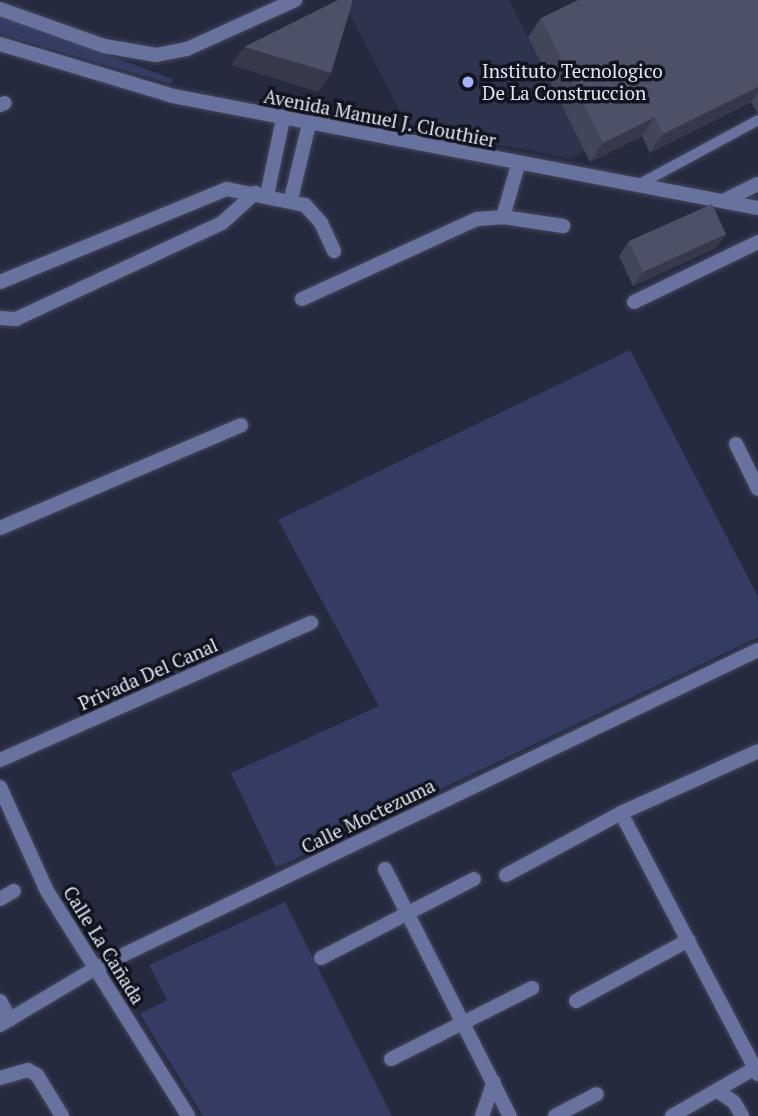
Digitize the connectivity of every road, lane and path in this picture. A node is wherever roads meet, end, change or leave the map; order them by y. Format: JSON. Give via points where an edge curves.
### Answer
{"nodes":[{"id":1,"x":295,"y":0,"type":"edge"},
{"id":2,"x":0,"y":9,"type":"edge"},
{"id":3,"x":0,"y":44,"type":"edge"},
{"id":4,"x":283,"y":119,"type":"junction"},
{"id":5,"x":758,"y":120,"type":"edge"},
{"id":6,"x":309,"y":124,"type":"junction"},
{"id":7,"x":518,"y":165,"type":"junction"},
{"id":8,"x":758,"y":184,"type":"edge"},
{"id":9,"x":638,"y":185,"type":"junction"},
{"id":10,"x":261,"y":194,"type":"junction"},
{"id":11,"x":291,"y":199,"type":"junction"},
{"id":12,"x":723,"y":201,"type":"junction"},
{"id":13,"x":758,"y":208,"type":"edge"},
{"id":14,"x":503,"y":217,"type":"junction"},
{"id":15,"x":563,"y":226,"type":"dead end"},
{"id":16,"x":758,"y":242,"type":"edge"},
{"id":17,"x":334,"y":251,"type":"dead end"},
{"id":18,"x":0,"y":282,"type":"edge"},
{"id":19,"x":302,"y":299,"type":"dead end"},
{"id":20,"x":634,"y":302,"type":"dead end"},
{"id":21,"x":0,"y":318,"type":"edge"},
{"id":22,"x":241,"y":425,"type":"dead end"},
{"id":23,"x":736,"y":444,"type":"dead end"},
{"id":24,"x":758,"y":489,"type":"edge"},
{"id":25,"x":0,"y":528,"type":"edge"},
{"id":26,"x":311,"y":623,"type":"dead end"},
{"id":27,"x":758,"y":650,"type":"edge"},
{"id":28,"x":758,"y":751,"type":"edge"},
{"id":29,"x":0,"y":760,"type":"edge"},
{"id":30,"x":0,"y":787,"type":"edge"},
{"id":31,"x":621,"y":813,"type":"junction"},
{"id":32,"x":385,"y":869,"type":"dead end"},
{"id":33,"x":506,"y":875,"type":"dead end"},
{"id":34,"x":474,"y":879,"type":"dead end"},
{"id":35,"x":14,"y":891,"type":"dead end"},
{"id":36,"x":0,"y":899,"type":"edge"},
{"id":37,"x":406,"y":910,"type":"junction"},
{"id":38,"x":689,"y":940,"type":"junction"},
{"id":39,"x":320,"y":958,"type":"dead end"},
{"id":40,"x":96,"y":968,"type":"junction"},
{"id":41,"x":532,"y":988,"type":"dead end"},
{"id":42,"x":0,"y":1001,"type":"edge"},
{"id":43,"x":576,"y":1001,"type":"dead end"},
{"id":44,"x":5,"y":1022,"type":"edge"},
{"id":45,"x":464,"y":1023,"type":"junction"},
{"id":46,"x":391,"y":1059,"type":"dead end"},
{"id":47,"x":756,"y":1071,"type":"edge"},
{"id":48,"x":0,"y":1078,"type":"edge"},
{"id":49,"x":494,"y":1082,"type":"junction"},
{"id":50,"x":719,"y":1092,"type":"junction"},
{"id":51,"x":597,"y":1094,"type":"dead end"},
{"id":52,"x":62,"y":1116,"type":"edge"},
{"id":53,"x":188,"y":1116,"type":"edge"},
{"id":54,"x":482,"y":1116,"type":"edge"},
{"id":55,"x":510,"y":1116,"type":"edge"},
{"id":56,"x":555,"y":1116,"type":"edge"},
{"id":57,"x":672,"y":1116,"type":"edge"},
{"id":58,"x":742,"y":1116,"type":"edge"}],
"edges":[{"from":1,"to":2,"type":"street","via":[[187,49],[156,55],[104,46]]},
{"from":3,"to":4,"type":"street","name":"Avenida Manuel J. Clouthier","via":[[173,96]]},
{"from":4,"to":6,"type":"street","name":"Avenida Manuel J. Clouthier"},
{"from":4,"to":10,"type":"street"},
{"from":5,"to":9,"type":"lane"},
{"from":6,"to":7,"type":"street","name":"Avenida Manuel J. Clouthier"},
{"from":6,"to":11,"type":"street"},
{"from":7,"to":9,"type":"street","name":"Avenida Manuel J. Clouthier"},
{"from":7,"to":14,"type":"street"},
{"from":8,"to":12,"type":"street"},
{"from":9,"to":12,"type":"street","name":"Avenida Manuel J. Clouthier"},
{"from":10,"to":11,"type":"street"},
{"from":10,"to":18,"type":"street","via":[[227,189],[201,196]]},
{"from":10,"to":21,"type":"street","via":[[222,223],[16,319]]},
{"from":11,"to":17,"type":"street","via":[[315,214]]},
{"from":12,"to":13,"type":"street","name":"Avenida Manuel J. Clouthier"},
{"from":14,"to":15,"type":"street"},
{"from":14,"to":19,"type":"street","via":[[453,227]]},
{"from":16,"to":20,"type":"street"},
{"from":22,"to":25,"type":"street"},
{"from":23,"to":24,"type":"street"},
{"from":26,"to":29,"type":"street","name":"Privada Del Canal"},
{"from":27,"to":40,"type":"street","name":"Calle Moctezuma"},
{"from":28,"to":31,"type":"street"},
{"from":30,"to":40,"type":"street","name":"Calle La Cañada","via":[[47,891]]},
{"from":31,"to":33,"type":"street"},
{"from":31,"to":38,"type":"street"},
{"from":32,"to":37,"type":"street"},
{"from":34,"to":37,"type":"street"},
{"from":35,"to":36,"type":"street"},
{"from":37,"to":39,"type":"street"},
{"from":37,"to":45,"type":"street"},
{"from":38,"to":43,"type":"street"},
{"from":38,"to":47,"type":"street"},
{"from":40,"to":44,"type":"street","name":"Calle Moctezuma"},
{"from":40,"to":53,"type":"street","name":"Calle La Cañada"},
{"from":41,"to":45,"type":"street"},
{"from":42,"to":44,"type":"street"},
{"from":45,"to":46,"type":"street"},
{"from":45,"to":49,"type":"street"},
{"from":47,"to":50,"type":"street"},
{"from":48,"to":52,"type":"street","via":[[28,1070],[37,1076]]},
{"from":49,"to":54,"type":"street"},
{"from":49,"to":55,"type":"street"},
{"from":50,"to":57,"type":"street"},
{"from":50,"to":58,"type":"street","via":[[734,1102]]},
{"from":51,"to":56,"type":"street"}]}
